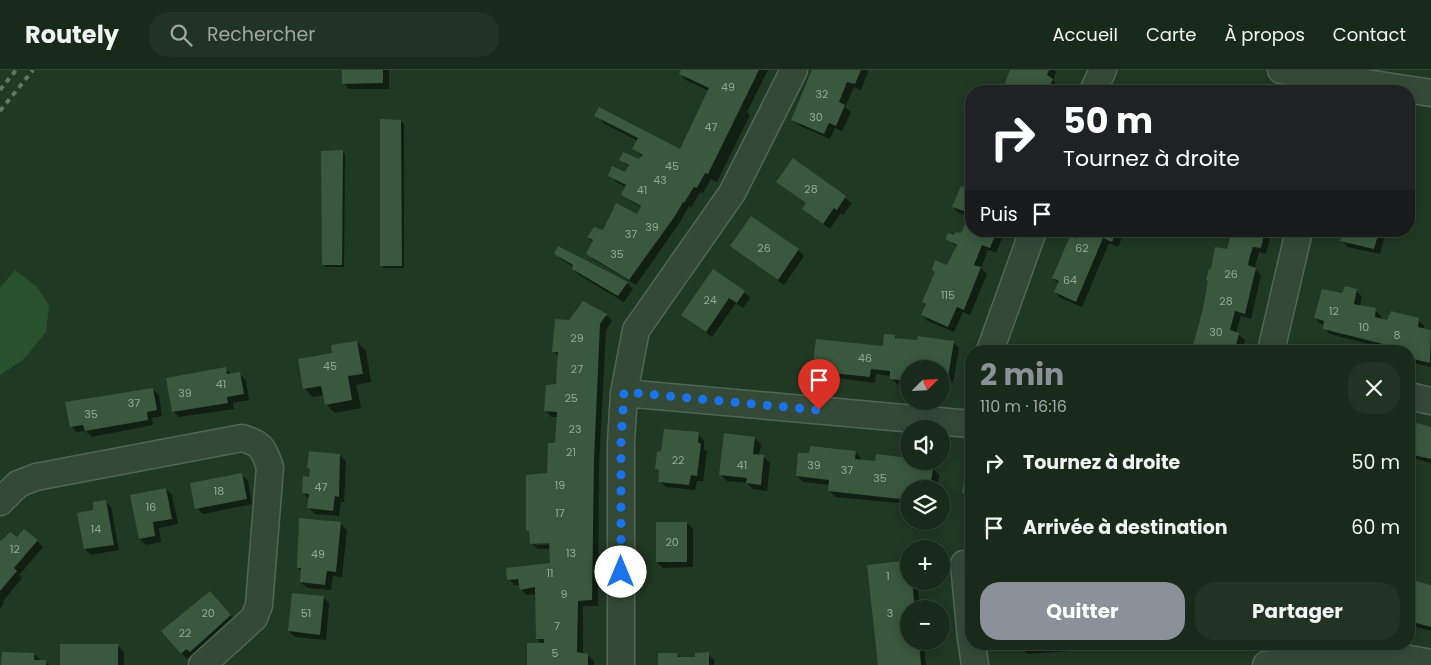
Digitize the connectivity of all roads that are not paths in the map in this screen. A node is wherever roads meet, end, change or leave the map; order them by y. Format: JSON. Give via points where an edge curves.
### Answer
{"nodes":[{"id":1,"x":794,"y":70,"type":"edge"},
{"id":2,"x":1103,"y":70,"type":"edge"},
{"id":3,"x":1281,"y":70,"type":"edge"},
{"id":4,"x":1097,"y":85,"type":"edge"},
{"id":5,"x":1333,"y":85,"type":"edge"},
{"id":6,"x":1415,"y":92,"type":"edge"},
{"id":7,"x":1431,"y":93,"type":"edge"},
{"id":8,"x":1030,"y":237,"type":"edge"},
{"id":9,"x":1298,"y":237,"type":"edge"},
{"id":10,"x":992,"y":345,"type":"edge"},
{"id":11,"x":1272,"y":345,"type":"edge"},
{"id":12,"x":624,"y":392,"type":"junction"},
{"id":13,"x":1415,"y":397,"type":"edge"},
{"id":14,"x":1431,"y":401,"type":"edge"},
{"id":15,"x":965,"y":423,"type":"edge"},
{"id":16,"x":0,"y":502,"type":"edge"},
{"id":17,"x":964,"y":564,"type":"dead end"},
{"id":18,"x":965,"y":575,"type":"edge"},
{"id":19,"x":973,"y":650,"type":"edge"},
{"id":20,"x":1431,"y":663,"type":"edge"},
{"id":21,"x":202,"y":665,"type":"edge"},
{"id":22,"x":621,"y":665,"type":"edge"},
{"id":23,"x":975,"y":665,"type":"edge"},
{"id":24,"x":1266,"y":665,"type":"edge"}],
"edges":[{"from":1,"to":12,"type":"street","via":[[732,193],[636,330]]},
{"from":2,"to":4,"type":"street"},
{"from":3,"to":5,"type":"street"},
{"from":6,"to":7,"type":"street"},
{"from":8,"to":10,"type":"street"},
{"from":9,"to":11,"type":"street"},
{"from":12,"to":15,"type":"street"},
{"from":12,"to":22,"type":"street"},
{"from":13,"to":14,"type":"street"},
{"from":16,"to":21,"type":"street","via":[[18,484],[36,477],[242,438],[255,442],[263,449],[270,467],[259,605],[254,618]]},
{"from":17,"to":18,"type":"street"},
{"from":19,"to":23,"type":"street"},
{"from":20,"to":24,"type":"street","via":[[1361,654]]}]}
